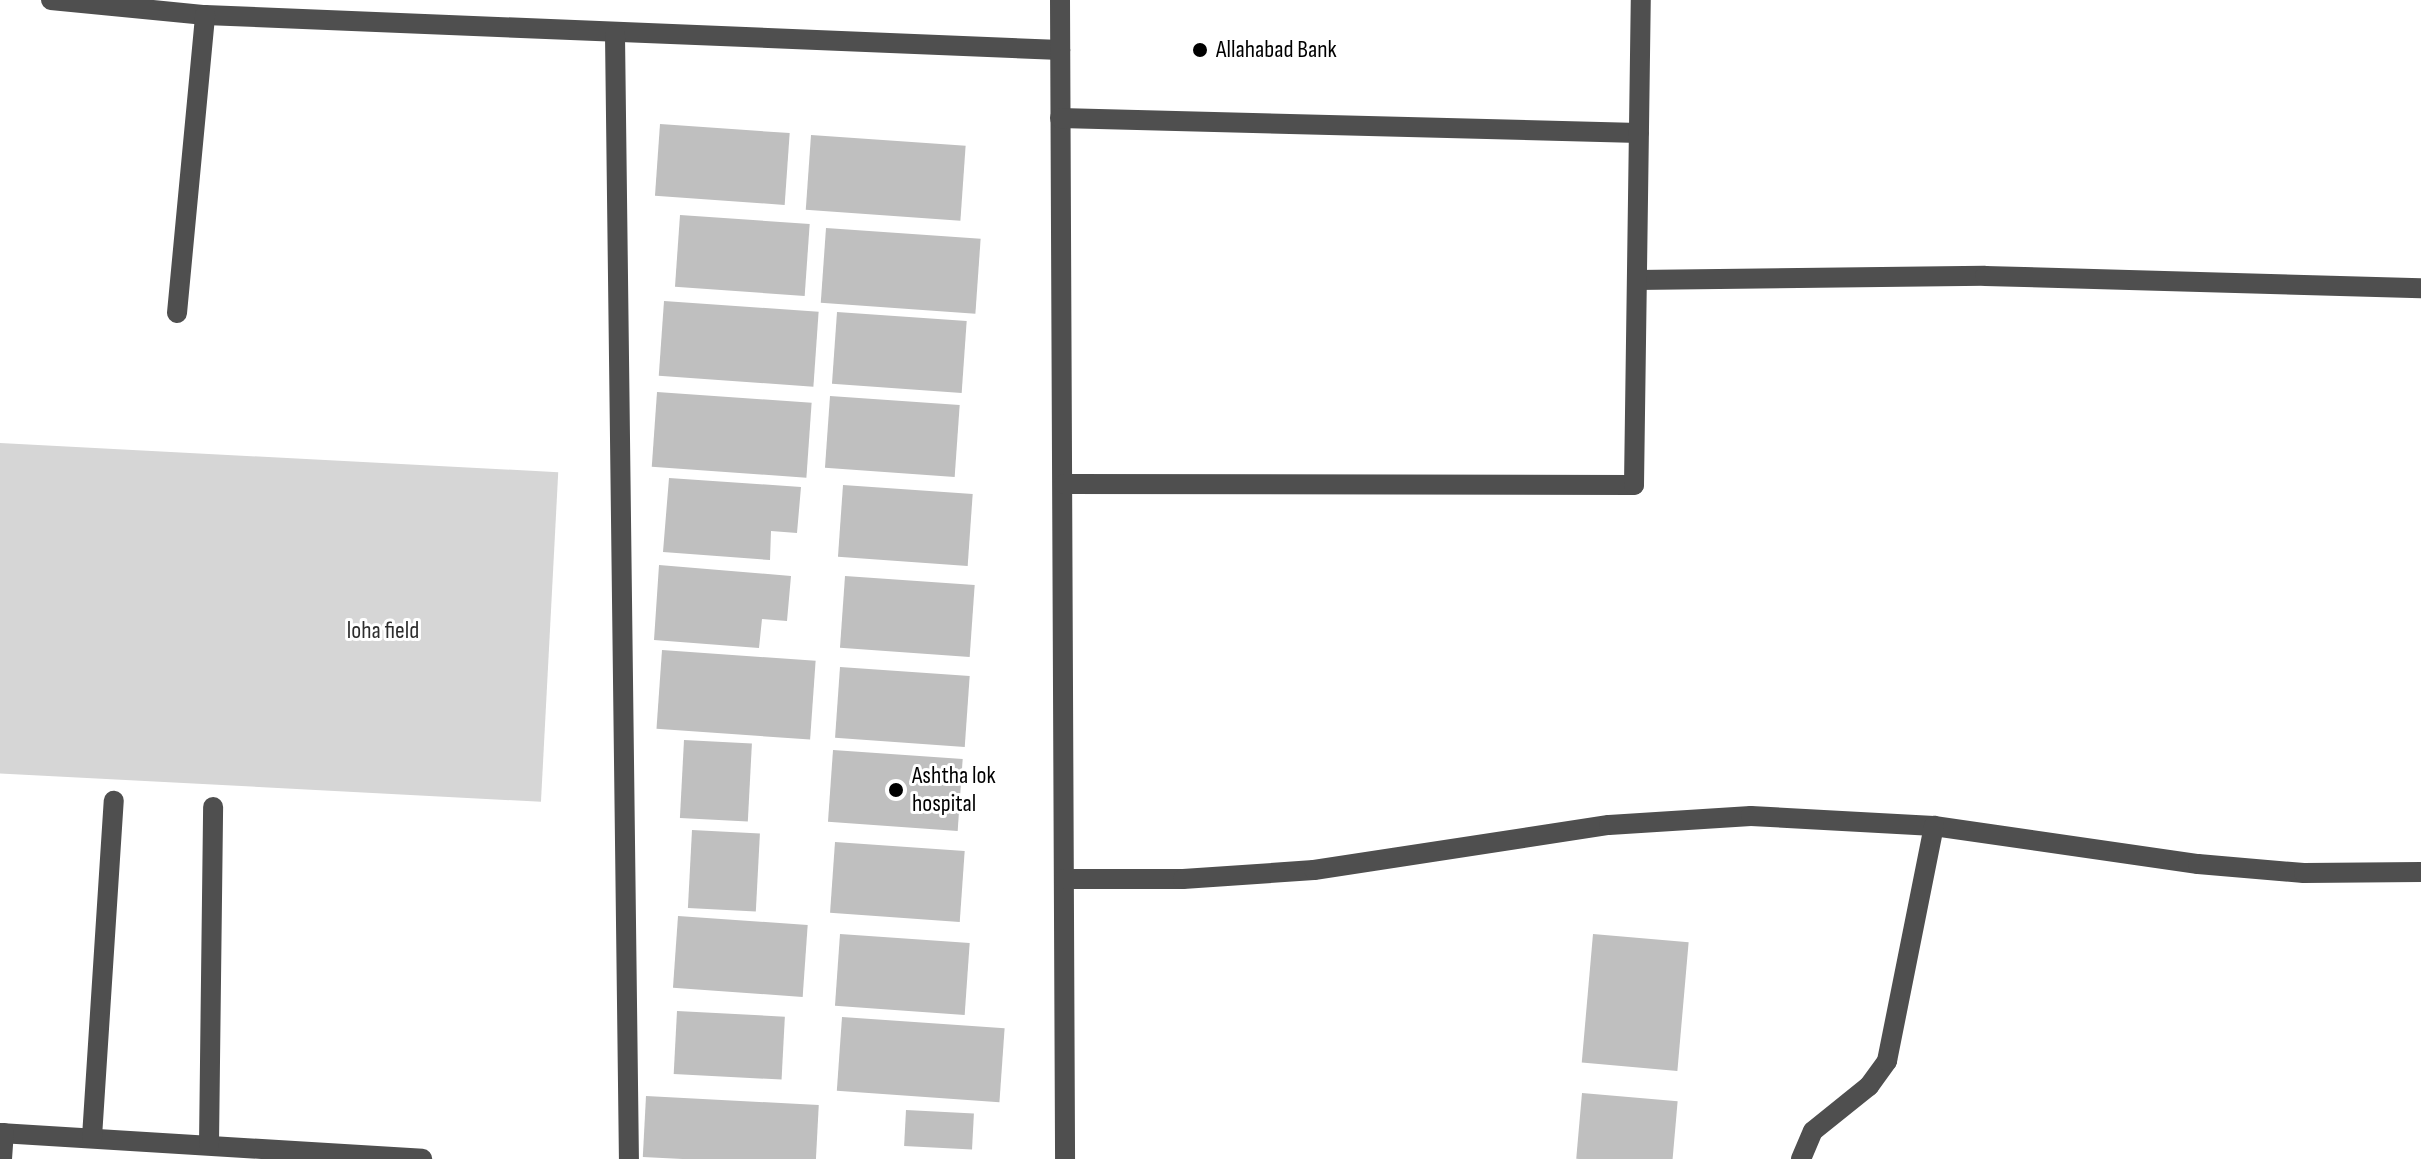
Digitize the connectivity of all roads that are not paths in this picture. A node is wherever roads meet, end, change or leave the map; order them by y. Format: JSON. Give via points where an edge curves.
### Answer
{"nodes":[{"id":1,"x":51,"y":0,"type":"edge"},
{"id":2,"x":1060,"y":0,"type":"edge"},
{"id":3,"x":1641,"y":0,"type":"edge"},
{"id":4,"x":205,"y":15,"type":"junction"},
{"id":5,"x":615,"y":35,"type":"junction"},
{"id":6,"x":1060,"y":50,"type":"junction"},
{"id":7,"x":1060,"y":118,"type":"junction"},
{"id":8,"x":1639,"y":133,"type":"junction"},
{"id":9,"x":1637,"y":280,"type":"junction"},
{"id":10,"x":2421,"y":288,"type":"edge"},
{"id":11,"x":177,"y":313,"type":"dead end"},
{"id":12,"x":1064,"y":484,"type":"junction"},
{"id":13,"x":114,"y":801,"type":"dead end"},
{"id":14,"x":213,"y":807,"type":"dead end"},
{"id":15,"x":1934,"y":826,"type":"junction"},
{"id":16,"x":2421,"y":872,"type":"edge"},
{"id":17,"x":1064,"y":879,"type":"junction"},
{"id":18,"x":2,"y":1133,"type":"edge"},
{"id":19,"x":92,"y":1137,"type":"junction"},
{"id":20,"x":209,"y":1144,"type":"junction"},
{"id":21,"x":2,"y":1159,"type":"edge"},
{"id":22,"x":422,"y":1159,"type":"edge"},
{"id":23,"x":629,"y":1159,"type":"edge"},
{"id":24,"x":1065,"y":1159,"type":"edge"},
{"id":25,"x":1801,"y":1159,"type":"edge"}],
"edges":[{"from":1,"to":4,"type":"street"},
{"from":2,"to":6,"type":"street"},
{"from":3,"to":8,"type":"street"},
{"from":4,"to":5,"type":"street"},
{"from":4,"to":11,"type":"street"},
{"from":5,"to":6,"type":"street"},
{"from":5,"to":23,"type":"street"},
{"from":6,"to":7,"type":"street"},
{"from":7,"to":8,"type":"street"},
{"from":7,"to":12,"type":"street"},
{"from":8,"to":9,"type":"street"},
{"from":9,"to":10,"type":"street","via":[[1985,276]]},
{"from":9,"to":12,"type":"street","via":[[1634,485]]},
{"from":12,"to":17,"type":"street"},
{"from":13,"to":19,"type":"street"},
{"from":14,"to":20,"type":"street"},
{"from":15,"to":16,"type":"street","via":[[2198,864],[2304,873]]},
{"from":15,"to":17,"type":"street","via":[[1751,816],[1625,824],[1314,870],[1183,879]]},
{"from":15,"to":25,"type":"street","via":[[1887,1061],[1869,1086],[1813,1131]]},
{"from":17,"to":24,"type":"street"},
{"from":18,"to":19,"type":"street"},
{"from":18,"to":21,"type":"street"},
{"from":19,"to":20,"type":"street"},
{"from":20,"to":22,"type":"street"}]}
